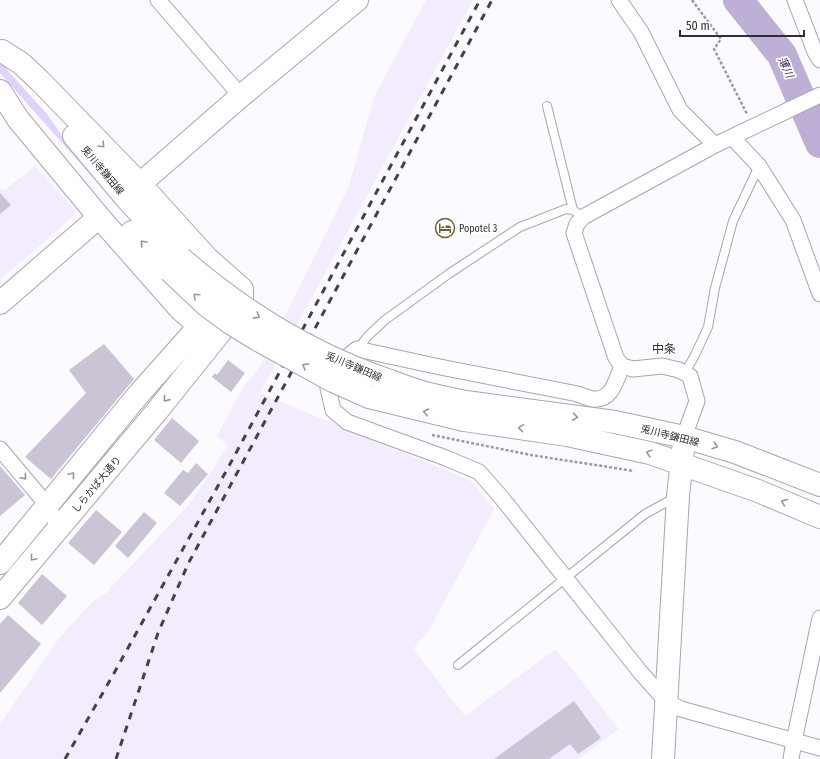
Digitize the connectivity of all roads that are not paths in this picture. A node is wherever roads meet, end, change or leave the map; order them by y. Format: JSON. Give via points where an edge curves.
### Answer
{"nodes":[{"id":1,"x":158,"y":0,"type":"edge"},
{"id":2,"x":357,"y":0,"type":"edge"},
{"id":3,"x":619,"y":0,"type":"edge"},
{"id":4,"x":795,"y":0,"type":"edge"},
{"id":5,"x":1,"y":50,"type":"edge"},
{"id":6,"x":820,"y":60,"type":"edge"},
{"id":7,"x":0,"y":87,"type":"edge"},
{"id":8,"x":0,"y":91,"type":"edge"},
{"id":9,"x":820,"y":95,"type":"edge"},
{"id":10,"x":241,"y":96,"type":"junction"},
{"id":11,"x":548,"y":106,"type":"dead end"},
{"id":12,"x":732,"y":137,"type":"junction"},
{"id":13,"x":715,"y":145,"type":"junction"},
{"id":14,"x":760,"y":166,"type":"junction"},
{"id":15,"x":140,"y":184,"type":"junction"},
{"id":16,"x":578,"y":213,"type":"junction"},
{"id":17,"x":100,"y":217,"type":"junction"},
{"id":18,"x":175,"y":265,"type":"junction"},
{"id":19,"x":820,"y":294,"type":"edge"},
{"id":20,"x":0,"y":303,"type":"edge"},
{"id":21,"x":207,"y":333,"type":"junction"},
{"id":22,"x":357,"y":349,"type":"junction"},
{"id":23,"x":622,"y":366,"type":"junction"},
{"id":24,"x":685,"y":373,"type":"junction"},
{"id":25,"x":465,"y":411,"type":"junction"},
{"id":26,"x":684,"y":437,"type":"junction"},
{"id":27,"x":0,"y":449,"type":"edge"},
{"id":28,"x":682,"y":464,"type":"junction"},
{"id":29,"x":820,"y":485,"type":"edge"},
{"id":30,"x":678,"y":496,"type":"junction"},
{"id":31,"x":48,"y":506,"type":"junction"},
{"id":32,"x":820,"y":517,"type":"edge"},
{"id":33,"x":58,"y":528,"type":"junction"},
{"id":34,"x":0,"y":563,"type":"edge"},
{"id":35,"x":566,"y":578,"type":"junction"},
{"id":36,"x":0,"y":598,"type":"edge"},
{"id":37,"x":820,"y":618,"type":"edge"},
{"id":38,"x":458,"y":665,"type":"dead end"},
{"id":39,"x":667,"y":702,"type":"junction"},
{"id":40,"x":797,"y":742,"type":"junction"},
{"id":41,"x":820,"y":748,"type":"edge"},
{"id":42,"x":663,"y":759,"type":"edge"},
{"id":43,"x":791,"y":759,"type":"edge"}],
"edges":[{"from":1,"to":10,"type":"street"},
{"from":2,"to":10,"type":"street"},
{"from":3,"to":13,"type":"street","via":[[641,32],[680,110]]},
{"from":4,"to":6,"type":"street"},
{"from":5,"to":15,"type":"street","one_way":true,"via":[[22,64],[40,81]]},
{"from":5,"to":18,"type":"street","name":"兎川寺鎌田線","via":[[14,70],[65,125],[125,197]]},
{"from":18,"to":7,"type":"street","name":"兎川寺鎌田線","one_way":true},
{"from":8,"to":17,"type":"street","via":[[18,119]]},
{"from":9,"to":12,"type":"street"},
{"from":10,"to":15,"type":"street"},
{"from":11,"to":16,"type":"lane"},
{"from":12,"to":13,"type":"street"},
{"from":12,"to":14,"type":"street"},
{"from":13,"to":16,"type":"street"},
{"from":14,"to":19,"type":"street","via":[[793,220]]},
{"from":14,"to":24,"type":"lane","via":[[734,221],[715,288],[708,327]]},
{"from":15,"to":21,"type":"street","via":[[207,258],[242,289],[242,297],[222,330]]},
{"from":16,"to":22,"type":"lane","via":[[566,208],[520,227],[385,320]]},
{"from":16,"to":23,"type":"street","via":[[574,233],[616,358]]},
{"from":17,"to":20,"type":"street"},
{"from":17,"to":21,"type":"street","via":[[181,310]]},
{"from":18,"to":25,"type":"street","name":"兎川寺鎌田線","bridge":true,"via":[[208,281],[270,324],[332,358]]},
{"from":31,"to":21,"type":"street","one_way":true,"via":[[138,395],[174,355]]},
{"from":21,"to":33,"type":"street","name":"しらかば大通り","one_way":true,"via":[[191,369]]},
{"from":22,"to":23,"type":"street","via":[[594,399],[610,394]]},
{"from":22,"to":35,"type":"street","via":[[333,370],[328,388],[333,410],[347,422],[479,472]]},
{"from":23,"to":24,"type":"street","via":[[633,369],[662,366]]},
{"from":24,"to":26,"type":"street","via":[[690,376],[697,401]]},
{"from":25,"to":26,"type":"street","name":"兎川寺鎌田線","one_way":true,"via":[[615,422]]},
{"from":28,"to":25,"type":"street","name":"兎川寺鎌田線","one_way":true,"via":[[650,453]]},
{"from":26,"to":28,"type":"street"},
{"from":26,"to":29,"type":"street","name":"兎川寺鎌田線","one_way":true,"via":[[735,452]]},
{"from":27,"to":31,"type":"street","one_way":true},
{"from":28,"to":30,"type":"street"},
{"from":32,"to":28,"type":"street","name":"兎川寺鎌田線","one_way":true,"via":[[758,491]]},
{"from":30,"to":35,"type":"lane","via":[[645,514]]},
{"from":30,"to":39,"type":"street"},
{"from":31,"to":33,"type":"street"},
{"from":31,"to":34,"type":"street"},
{"from":33,"to":36,"type":"street","name":"しらかば大通り","one_way":true},
{"from":35,"to":38,"type":"lane"},
{"from":35,"to":39,"type":"street"},
{"from":37,"to":40,"type":"street"},
{"from":39,"to":40,"type":"street","via":[[681,709]]},
{"from":39,"to":42,"type":"street"},
{"from":40,"to":41,"type":"street"},
{"from":40,"to":43,"type":"street"}]}
